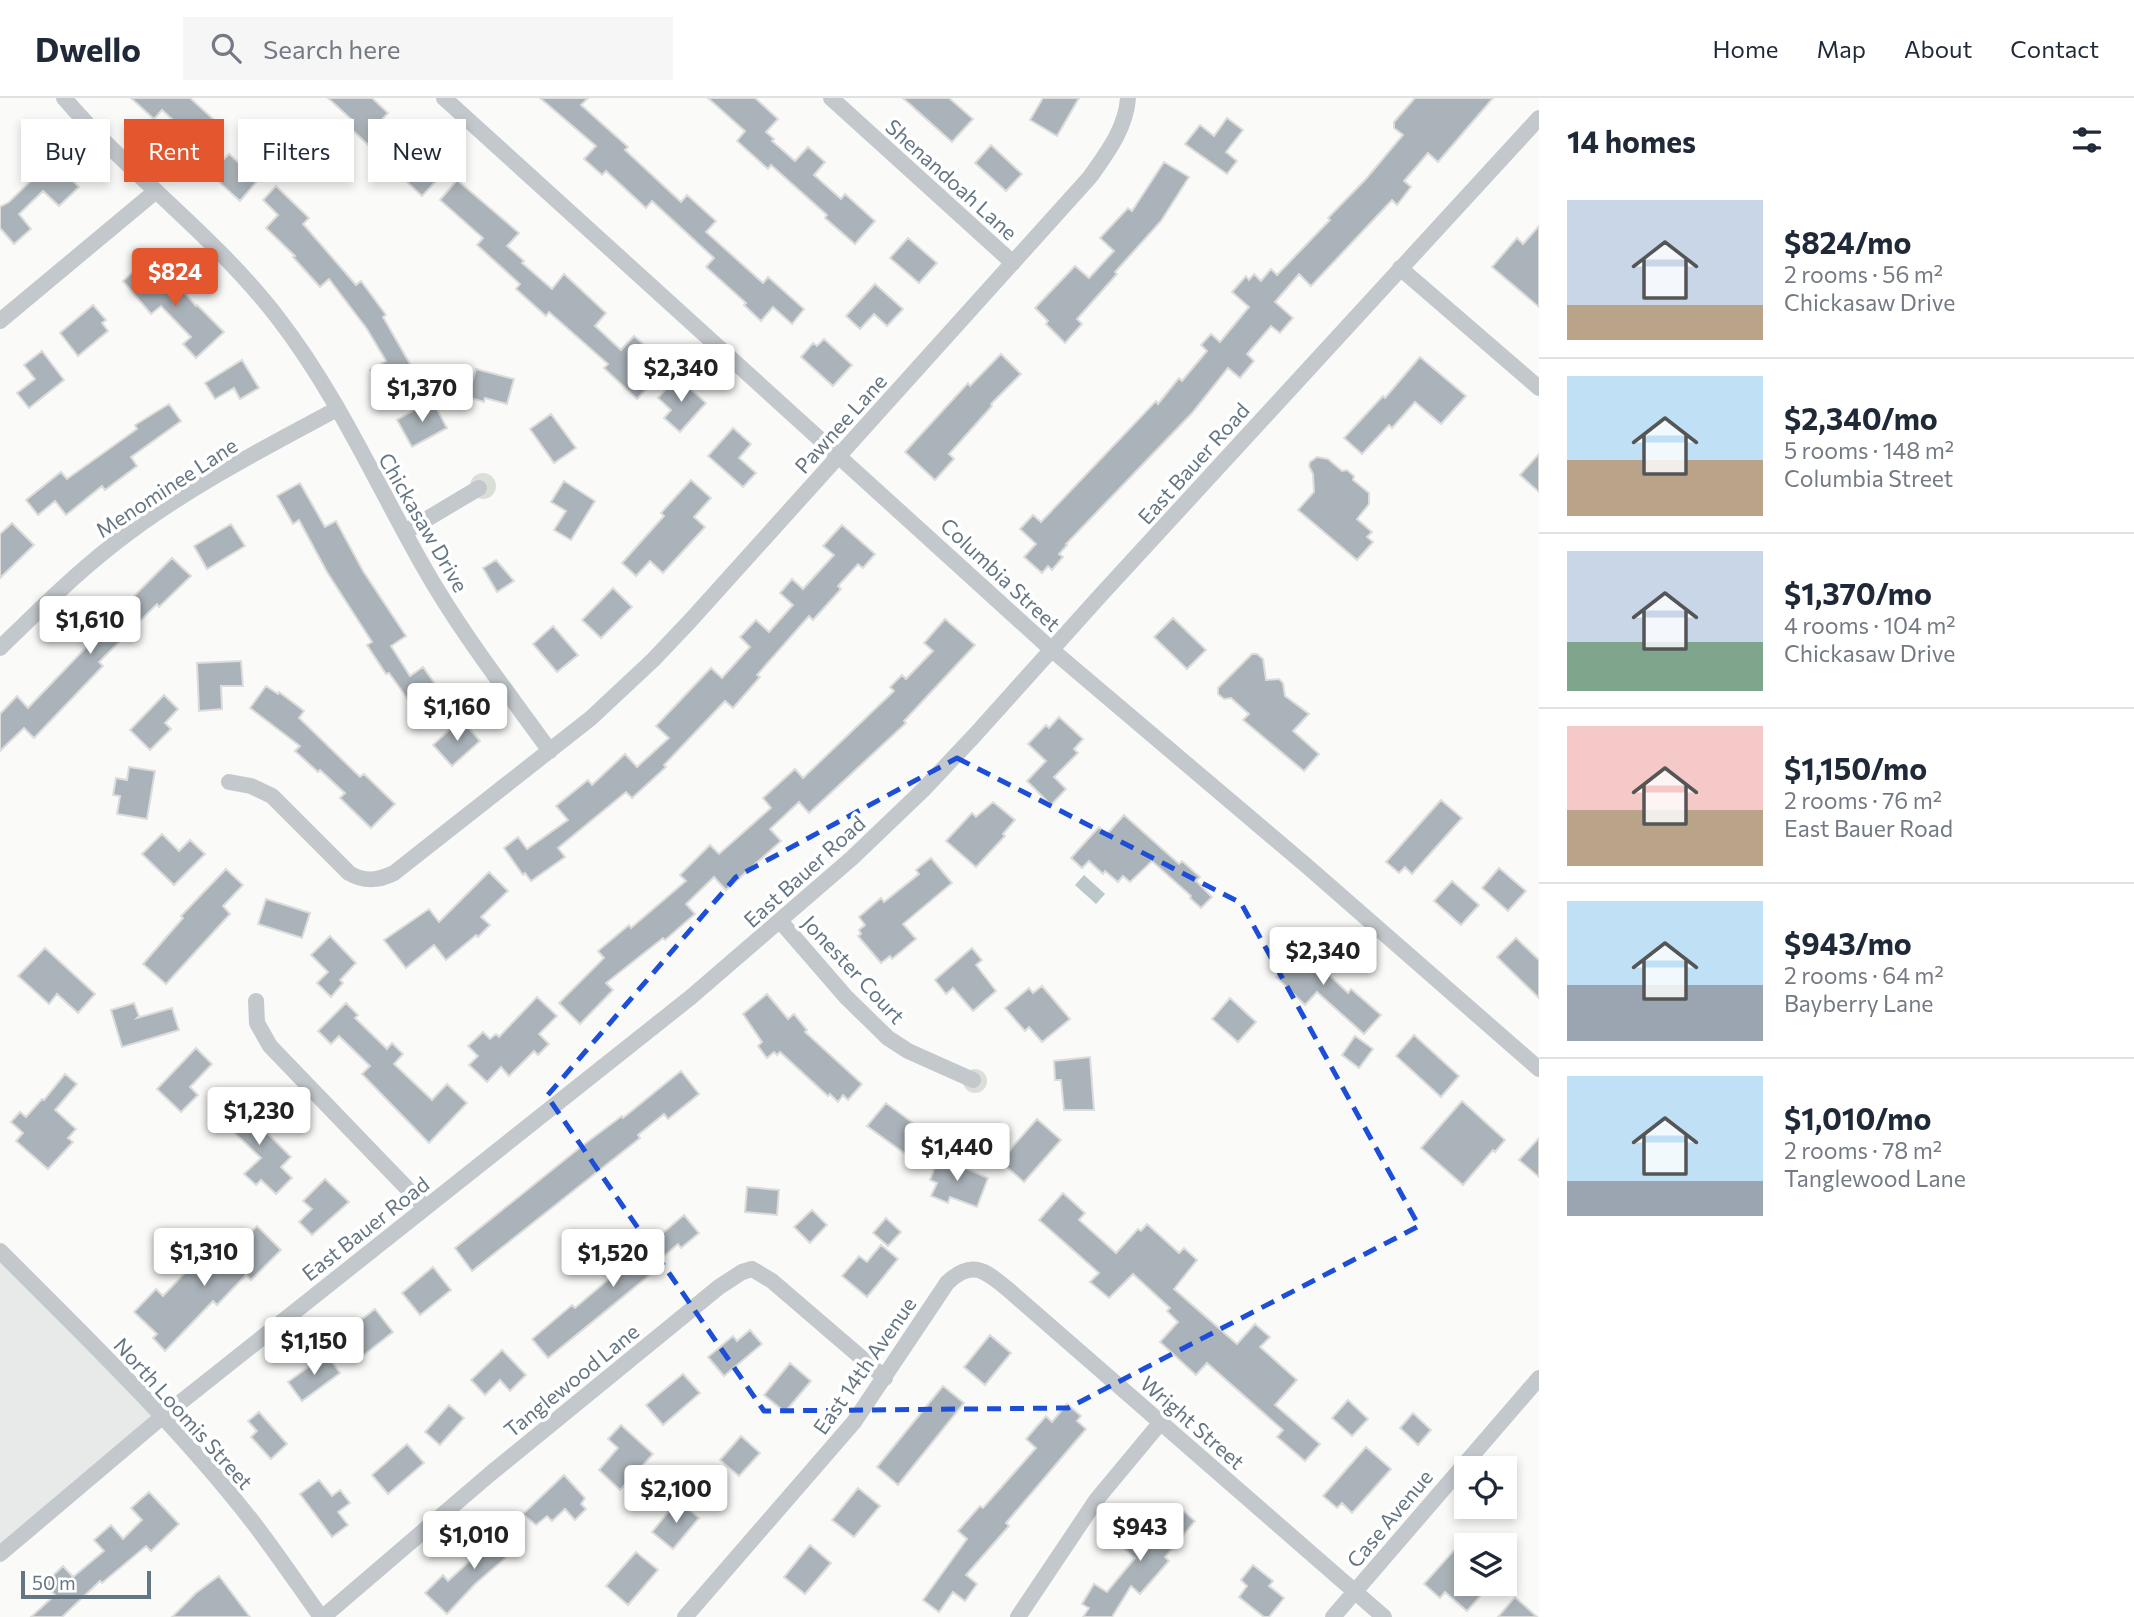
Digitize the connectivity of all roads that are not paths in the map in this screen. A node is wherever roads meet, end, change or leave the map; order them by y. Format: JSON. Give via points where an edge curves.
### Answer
{"nodes":[{"id":1,"x":64,"y":98,"type":"edge"},
{"id":2,"x":444,"y":98,"type":"edge"},
{"id":3,"x":831,"y":98,"type":"edge"},
{"id":4,"x":1128,"y":98,"type":"edge"},
{"id":5,"x":1539,"y":118,"type":"edge"},
{"id":6,"x":156,"y":191,"type":"junction"},
{"id":7,"x":1013,"y":263,"type":"junction"},
{"id":8,"x":1400,"y":268,"type":"junction"},
{"id":9,"x":0,"y":321,"type":"edge"},
{"id":10,"x":1539,"y":388,"type":"edge"},
{"id":11,"x":337,"y":409,"type":"junction"},
{"id":12,"x":840,"y":455,"type":"junction"},
{"id":13,"x":479,"y":488,"type":"dead end"},
{"id":14,"x":405,"y":532,"type":"junction"},
{"id":15,"x":0,"y":648,"type":"edge"},
{"id":16,"x":1052,"y":650,"type":"junction"},
{"id":17,"x":550,"y":751,"type":"junction"},
{"id":18,"x":229,"y":782,"type":"dead end"},
{"id":19,"x":780,"y":922,"type":"junction"},
{"id":20,"x":256,"y":1001,"type":"dead end"},
{"id":21,"x":1539,"y":1069,"type":"edge"},
{"id":22,"x":973,"y":1080,"type":"dead end"},
{"id":23,"x":425,"y":1207,"type":"junction"},
{"id":24,"x":0,"y":1251,"type":"edge"},
{"id":25,"x":969,"y":1269,"type":"joint"},
{"id":26,"x":885,"y":1378,"type":"junction"},
{"id":27,"x":1539,"y":1378,"type":"edge"},
{"id":28,"x":162,"y":1417,"type":"junction"},
{"id":29,"x":1161,"y":1422,"type":"junction"},
{"id":30,"x":0,"y":1554,"type":"edge"},
{"id":31,"x":1355,"y":1591,"type":"junction"},
{"id":32,"x":322,"y":1617,"type":"edge"},
{"id":33,"x":685,"y":1617,"type":"edge"},
{"id":34,"x":1018,"y":1617,"type":"edge"},
{"id":35,"x":1333,"y":1617,"type":"edge"},
{"id":36,"x":1384,"y":1617,"type":"edge"}],
"edges":[{"from":1,"to":6,"type":"street","name":"Chickasaw Drive"},
{"from":2,"to":12,"type":"street","name":"Columbia Street"},
{"from":3,"to":7,"type":"street","name":"Shenandoah Lane"},
{"from":4,"to":7,"type":"street","name":"Pawnee Lane","via":[[1126,116],[1110,149]]},
{"from":5,"to":8,"type":"street","name":"East Bauer Road"},
{"from":6,"to":9,"type":"street"},
{"from":6,"to":11,"type":"street","name":"Chickasaw Drive","via":[[254,287],[298,344]]},
{"from":7,"to":12,"type":"street","name":"Pawnee Lane"},
{"from":8,"to":10,"type":"street"},
{"from":8,"to":16,"type":"street","name":"East Bauer Road"},
{"from":11,"to":14,"type":"street","name":"Chickasaw Drive"},
{"from":11,"to":15,"type":"street","name":"Menominee Lane","via":[[153,516],[68,582]]},
{"from":12,"to":16,"type":"street","name":"Columbia Street"},
{"from":12,"to":17,"type":"street","name":"Pawnee Lane","via":[[653,660]]},
{"from":13,"to":14,"type":"street"},
{"from":14,"to":17,"type":"street","name":"Chickasaw Drive","via":[[466,633]]},
{"from":16,"to":19,"type":"street","name":"East Bauer Road","via":[[923,790]]},
{"from":16,"to":21,"type":"street","name":"Columbia Street"},
{"from":17,"to":18,"type":"street","name":"Pawnee Lane","via":[[382,879],[365,880],[349,873],[272,796]]},
{"from":19,"to":22,"type":"street","name":"Jonester Court","via":[[888,1038]]},
{"from":19,"to":23,"type":"street","name":"East Bauer Road","via":[[691,998]]},
{"from":20,"to":23,"type":"street","via":[[257,1023],[270,1046]]},
{"from":23,"to":28,"type":"street","name":"East Bauer Road"},
{"from":24,"to":28,"type":"street","name":"North Loomis Street"},
{"from":25,"to":26,"type":"street","name":"East 14th Avenue","via":[[947,1283]]},
{"from":25,"to":29,"type":"street","name":"Wright Street","via":[[985,1270]]},
{"from":26,"to":32,"type":"street","name":"Tanglewood Lane","via":[[767,1277],[752,1269],[742,1272],[490,1474]]},
{"from":26,"to":33,"type":"street","name":"East 14th Avenue","via":[[854,1422]]},
{"from":27,"to":31,"type":"street","name":"Case Avenue"},
{"from":28,"to":30,"type":"street","name":"East Bauer Road"},
{"from":28,"to":32,"type":"street","name":"North Loomis Street","via":[[253,1522]]},
{"from":29,"to":31,"type":"street","name":"Wright Street"},
{"from":29,"to":34,"type":"street","via":[[1097,1499]]},
{"from":31,"to":35,"type":"street","name":"Case Avenue"},
{"from":31,"to":36,"type":"street","name":"Wright Street"}]}
